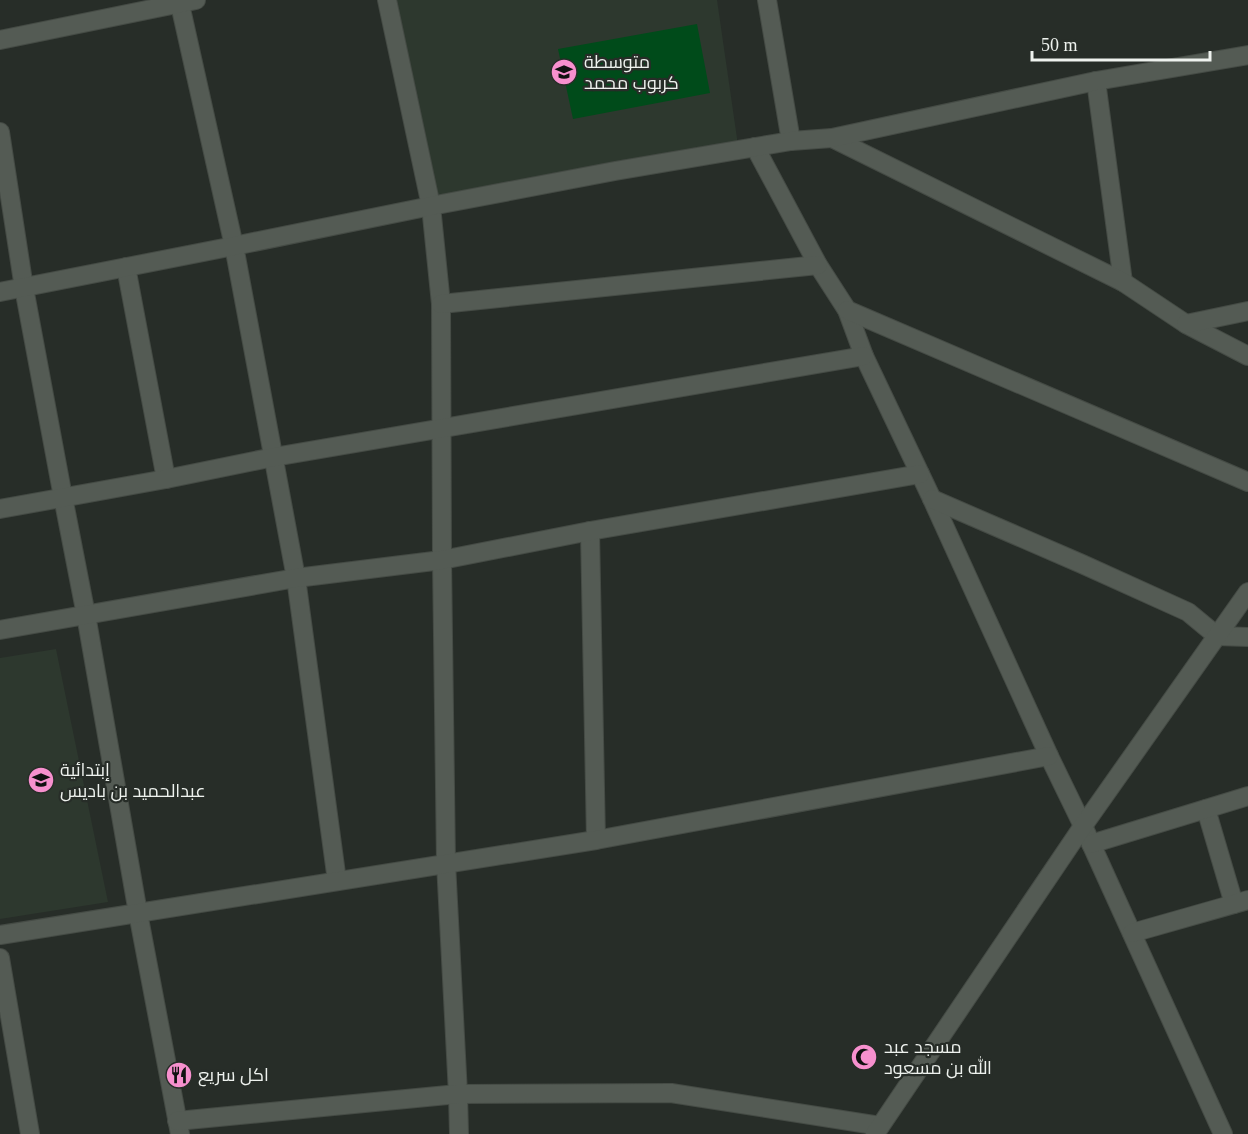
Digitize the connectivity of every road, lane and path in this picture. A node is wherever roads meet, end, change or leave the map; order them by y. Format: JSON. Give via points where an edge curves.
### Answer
{"nodes":[{"id":1,"x":387,"y":0,"type":"edge"},
{"id":2,"x":766,"y":0,"type":"edge"},
{"id":3,"x":185,"y":1,"type":"edge"},
{"id":4,"x":0,"y":40,"type":"edge"},
{"id":5,"x":1248,"y":55,"type":"edge"},
{"id":6,"x":1096,"y":81,"type":"junction"},
{"id":7,"x":0,"y":132,"type":"edge"},
{"id":8,"x":832,"y":138,"type":"junction"},
{"id":9,"x":791,"y":141,"type":"junction"},
{"id":10,"x":755,"y":147,"type":"junction"},
{"id":11,"x":430,"y":206,"type":"junction"},
{"id":12,"x":234,"y":246,"type":"junction"},
{"id":13,"x":818,"y":265,"type":"junction"},
{"id":14,"x":126,"y":267,"type":"junction"},
{"id":15,"x":1124,"y":282,"type":"junction"},
{"id":16,"x":24,"y":288,"type":"junction"},
{"id":17,"x":0,"y":292,"type":"edge"},
{"id":18,"x":441,"y":304,"type":"junction"},
{"id":19,"x":847,"y":310,"type":"junction"},
{"id":20,"x":1248,"y":310,"type":"edge"},
{"id":21,"x":1186,"y":324,"type":"junction"},
{"id":22,"x":864,"y":356,"type":"junction"},
{"id":23,"x":1248,"y":356,"type":"edge"},
{"id":24,"x":441,"y":429,"type":"junction"},
{"id":25,"x":274,"y":457,"type":"junction"},
{"id":26,"x":920,"y":474,"type":"junction"},
{"id":27,"x":165,"y":479,"type":"junction"},
{"id":28,"x":1248,"y":482,"type":"edge"},
{"id":29,"x":63,"y":497,"type":"junction"},
{"id":30,"x":932,"y":499,"type":"junction"},
{"id":31,"x":0,"y":509,"type":"edge"},
{"id":32,"x":590,"y":531,"type":"junction"},
{"id":33,"x":442,"y":560,"type":"junction"},
{"id":34,"x":296,"y":578,"type":"junction"},
{"id":35,"x":1248,"y":592,"type":"edge"},
{"id":36,"x":86,"y":615,"type":"junction"},
{"id":37,"x":0,"y":630,"type":"edge"},
{"id":38,"x":1217,"y":636,"type":"junction"},
{"id":39,"x":1248,"y":637,"type":"edge"},
{"id":40,"x":1049,"y":756,"type":"junction"},
{"id":41,"x":1248,"y":796,"type":"edge"},
{"id":42,"x":1206,"y":809,"type":"junction"},
{"id":43,"x":1083,"y":826,"type":"junction"},
{"id":44,"x":596,"y":840,"type":"junction"},
{"id":45,"x":1091,"y":844,"type":"junction"},
{"id":46,"x":446,"y":863,"type":"junction"},
{"id":47,"x":337,"y":881,"type":"junction"},
{"id":48,"x":1241,"y":902,"type":"edge"},
{"id":49,"x":138,"y":913,"type":"junction"},
{"id":50,"x":1132,"y":933,"type":"junction"},
{"id":51,"x":0,"y":935,"type":"edge"},
{"id":52,"x":0,"y":958,"type":"edge"},
{"id":53,"x":458,"y":1094,"type":"junction"},
{"id":54,"x":178,"y":1127,"type":"edge"},
{"id":55,"x":878,"y":1130,"type":"edge"},
{"id":56,"x":30,"y":1134,"type":"edge"},
{"id":57,"x":459,"y":1134,"type":"edge"},
{"id":58,"x":1223,"y":1134,"type":"edge"}],
"edges":[{"from":1,"to":11,"type":"street"},
{"from":2,"to":9,"type":"street"},
{"from":3,"to":4,"type":"street"},
{"from":3,"to":12,"type":"street"},
{"from":5,"to":6,"type":"street"},
{"from":6,"to":8,"type":"street"},
{"from":6,"to":15,"type":"street"},
{"from":7,"to":16,"type":"street"},
{"from":8,"to":9,"type":"street"},
{"from":8,"to":15,"type":"street"},
{"from":9,"to":10,"type":"street"},
{"from":10,"to":11,"type":"street"},
{"from":10,"to":13,"type":"street"},
{"from":11,"to":12,"type":"street"},
{"from":11,"to":18,"type":"street"},
{"from":12,"to":14,"type":"street"},
{"from":12,"to":25,"type":"street"},
{"from":13,"to":18,"type":"street"},
{"from":13,"to":19,"type":"street"},
{"from":14,"to":16,"type":"street"},
{"from":14,"to":27,"type":"street"},
{"from":15,"to":21,"type":"street"},
{"from":16,"to":17,"type":"street"},
{"from":16,"to":29,"type":"street"},
{"from":18,"to":24,"type":"street"},
{"from":19,"to":22,"type":"street"},
{"from":19,"to":28,"type":"street"},
{"from":20,"to":21,"type":"street"},
{"from":21,"to":23,"type":"street"},
{"from":22,"to":24,"type":"street"},
{"from":22,"to":26,"type":"street"},
{"from":24,"to":25,"type":"street"},
{"from":24,"to":33,"type":"street"},
{"from":25,"to":27,"type":"street"},
{"from":25,"to":34,"type":"street"},
{"from":26,"to":30,"type":"street"},
{"from":26,"to":32,"type":"street"},
{"from":27,"to":29,"type":"street"},
{"from":29,"to":31,"type":"street"},
{"from":29,"to":36,"type":"street"},
{"from":30,"to":38,"type":"street","via":[[1188,612]]},
{"from":30,"to":40,"type":"street"},
{"from":32,"to":33,"type":"street"},
{"from":32,"to":44,"type":"street"},
{"from":33,"to":34,"type":"street"},
{"from":33,"to":46,"type":"street"},
{"from":34,"to":36,"type":"street"},
{"from":34,"to":47,"type":"street"},
{"from":35,"to":38,"type":"street"},
{"from":36,"to":37,"type":"street"},
{"from":36,"to":49,"type":"street"},
{"from":38,"to":39,"type":"street"},
{"from":38,"to":43,"type":"street"},
{"from":40,"to":43,"type":"street"},
{"from":40,"to":44,"type":"street"},
{"from":41,"to":42,"type":"street"},
{"from":42,"to":45,"type":"street"},
{"from":42,"to":48,"type":"street"},
{"from":43,"to":45,"type":"street"},
{"from":43,"to":55,"type":"street"},
{"from":44,"to":46,"type":"street"},
{"from":45,"to":50,"type":"street"},
{"from":46,"to":47,"type":"street"},
{"from":46,"to":53,"type":"street"},
{"from":47,"to":49,"type":"street"},
{"from":48,"to":50,"type":"street"},
{"from":49,"to":51,"type":"street"},
{"from":49,"to":54,"type":"street"},
{"from":50,"to":58,"type":"street"},
{"from":52,"to":56,"type":"street"},
{"from":53,"to":54,"type":"street"},
{"from":53,"to":55,"type":"street","via":[[671,1093]]},
{"from":53,"to":57,"type":"street"}]}
